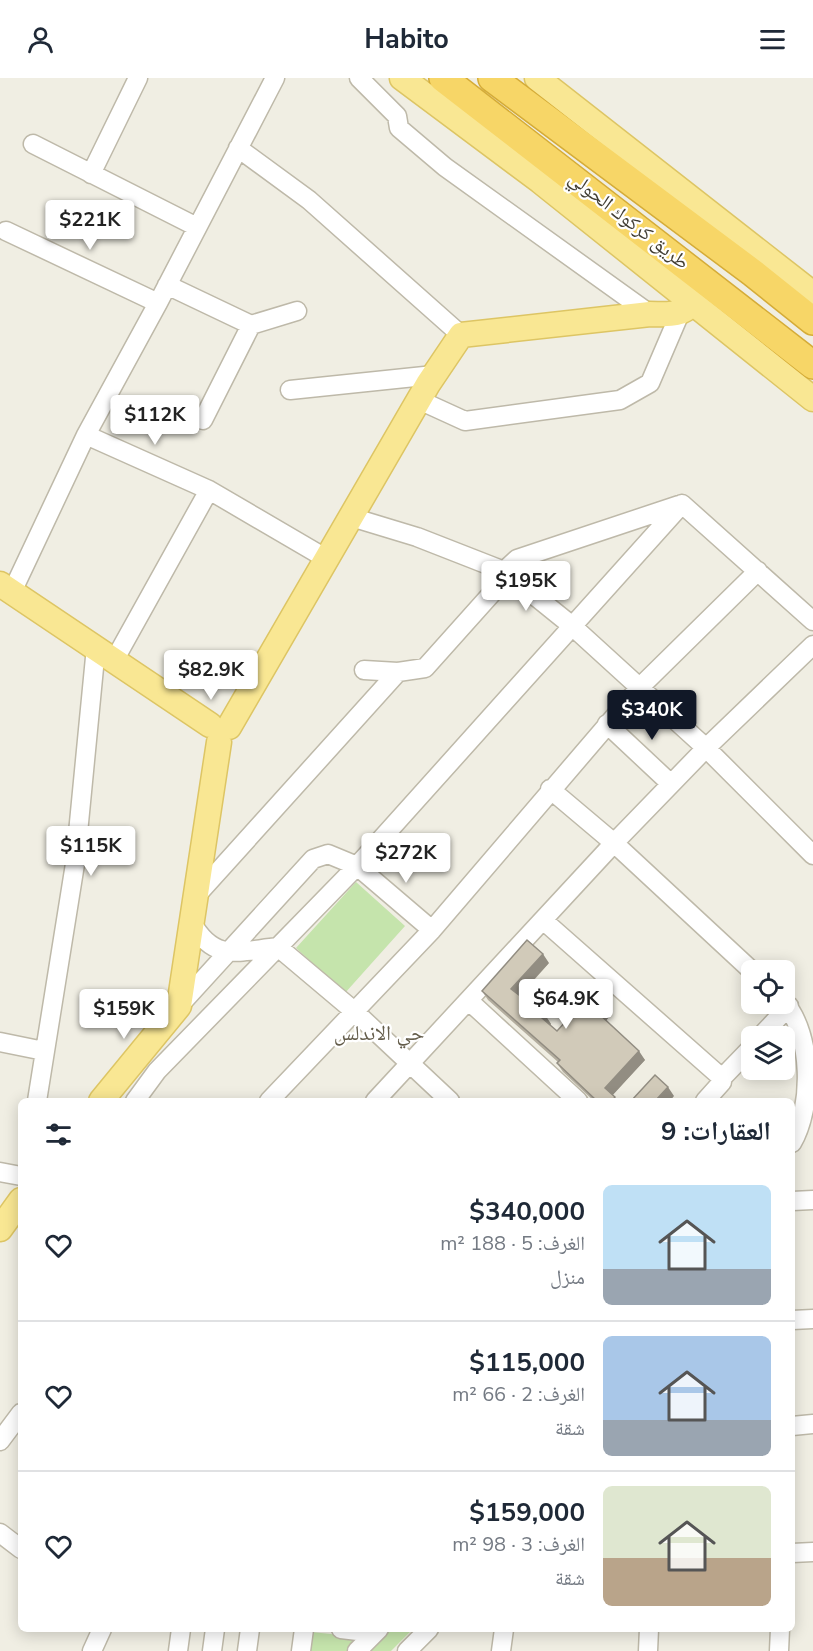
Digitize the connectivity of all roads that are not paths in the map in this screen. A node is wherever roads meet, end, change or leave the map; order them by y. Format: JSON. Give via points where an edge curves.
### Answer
{"nodes":[{"id":1,"x":138,"y":78,"type":"edge"},
{"id":2,"x":275,"y":78,"type":"edge"},
{"id":3,"x":359,"y":78,"type":"edge"},
{"id":4,"x":402,"y":78,"type":"edge"},
{"id":5,"x":443,"y":78,"type":"edge"},
{"id":6,"x":492,"y":78,"type":"edge"},
{"id":7,"x":537,"y":78,"type":"edge"},
{"id":8,"x":33,"y":144,"type":"dead end"},
{"id":9,"x":238,"y":148,"type":"junction"},
{"id":10,"x":92,"y":174,"type":"junction"},
{"id":11,"x":197,"y":227,"type":"junction"},
{"id":12,"x":6,"y":231,"type":"dead end"},
{"id":13,"x":167,"y":285,"type":"junction"},
{"id":14,"x":813,"y":294,"type":"edge"},
{"id":15,"x":158,"y":303,"type":"junction"},
{"id":16,"x":686,"y":308,"type":"junction"},
{"id":17,"x":297,"y":311,"type":"dead end"},
{"id":18,"x":650,"y":314,"type":"junction"},
{"id":19,"x":813,"y":321,"type":"edge"},
{"id":20,"x":251,"y":325,"type":"junction"},
{"id":21,"x":461,"y":335,"type":"junction"},
{"id":22,"x":813,"y":365,"type":"edge"},
{"id":23,"x":434,"y":375,"type":"junction"},
{"id":24,"x":290,"y":390,"type":"dead end"},
{"id":25,"x":813,"y":399,"type":"edge"},
{"id":26,"x":419,"y":400,"type":"junction"},
{"id":27,"x":203,"y":420,"type":"dead end"},
{"id":28,"x":86,"y":435,"type":"junction"},
{"id":29,"x":209,"y":490,"type":"junction"},
{"id":30,"x":682,"y":504,"type":"junction"},
{"id":31,"x":351,"y":517,"type":"junction"},
{"id":32,"x":327,"y":559,"type":"junction"},
{"id":33,"x":504,"y":571,"type":"junction"},
{"id":34,"x":758,"y":571,"type":"junction"},
{"id":35,"x":6,"y":588,"type":"edge"},
{"id":36,"x":813,"y":621,"type":"edge"},
{"id":37,"x":571,"y":625,"type":"junction"},
{"id":38,"x":813,"y":645,"type":"edge"},
{"id":39,"x":105,"y":653,"type":"junction"},
{"id":40,"x":364,"y":670,"type":"dead end"},
{"id":41,"x":398,"y":672,"type":"junction"},
{"id":42,"x":639,"y":688,"type":"junction"},
{"id":43,"x":607,"y":724,"type":"junction"},
{"id":44,"x":219,"y":732,"type":"junction"},
{"id":45,"x":706,"y":748,"type":"junction"},
{"id":46,"x":671,"y":784,"type":"junction"},
{"id":47,"x":550,"y":789,"type":"junction"},
{"id":48,"x":614,"y":843,"type":"junction"},
{"id":49,"x":813,"y":855,"type":"edge"},
{"id":50,"x":357,"y":866,"type":"junction"},
{"id":51,"x":196,"y":896,"type":"junction"},
{"id":52,"x":544,"y":921,"type":"junction"},
{"id":53,"x":192,"y":923,"type":"junction"},
{"id":54,"x":432,"y":930,"type":"junction"},
{"id":55,"x":278,"y":947,"type":"junction"},
{"id":56,"x":229,"y":952,"type":"junction"},
{"id":57,"x":741,"y":961,"type":"edge"},
{"id":58,"x":186,"y":999,"type":"junction"},
{"id":59,"x":225,"y":1001,"type":"junction"},
{"id":60,"x":469,"y":1001,"type":"junction"},
{"id":61,"x":354,"y":1011,"type":"junction"},
{"id":62,"x":779,"y":1014,"type":"edge"},
{"id":63,"x":794,"y":1014,"type":"edge"},
{"id":64,"x":769,"y":1026,"type":"edge"},
{"id":65,"x":0,"y":1042,"type":"edge"},
{"id":66,"x":44,"y":1051,"type":"junction"},
{"id":67,"x":741,"y":1058,"type":"edge"},
{"id":68,"x":409,"y":1063,"type":"junction"},
{"id":69,"x":722,"y":1078,"type":"junction"},
{"id":70,"x":37,"y":1098,"type":"edge"},
{"id":71,"x":104,"y":1098,"type":"edge"},
{"id":72,"x":137,"y":1098,"type":"edge"},
{"id":73,"x":273,"y":1098,"type":"edge"},
{"id":74,"x":378,"y":1098,"type":"edge"},
{"id":75,"x":447,"y":1098,"type":"edge"},
{"id":76,"x":575,"y":1098,"type":"edge"},
{"id":77,"x":708,"y":1098,"type":"edge"},
{"id":78,"x":810,"y":1117,"type":"edge"},
{"id":79,"x":795,"y":1139,"type":"edge"},
{"id":80,"x":0,"y":1172,"type":"edge"},
{"id":81,"x":18,"y":1175,"type":"edge"},
{"id":82,"x":813,"y":1200,"type":"edge"},
{"id":83,"x":795,"y":1201,"type":"edge"},
{"id":84,"x":813,"y":1319,"type":"edge"},
{"id":85,"x":795,"y":1320,"type":"edge"},
{"id":86,"x":18,"y":1424,"type":"edge"},
{"id":87,"x":813,"y":1424,"type":"edge"},
{"id":88,"x":795,"y":1425,"type":"edge"},
{"id":89,"x":0,"y":1441,"type":"edge"},
{"id":90,"x":0,"y":1533,"type":"edge"},
{"id":91,"x":18,"y":1547,"type":"edge"},
{"id":92,"x":813,"y":1552,"type":"edge"},
{"id":93,"x":795,"y":1554,"type":"edge"},
{"id":94,"x":101,"y":1632,"type":"edge"},
{"id":95,"x":181,"y":1632,"type":"edge"},
{"id":96,"x":215,"y":1632,"type":"edge"},
{"id":97,"x":250,"y":1632,"type":"edge"},
{"id":98,"x":304,"y":1632,"type":"edge"},
{"id":99,"x":376,"y":1632,"type":"edge"},
{"id":100,"x":426,"y":1632,"type":"edge"},
{"id":101,"x":504,"y":1632,"type":"edge"},
{"id":102,"x":649,"y":1632,"type":"edge"},
{"id":103,"x":780,"y":1632,"type":"edge"},
{"id":104,"x":92,"y":1651,"type":"edge"},
{"id":105,"x":178,"y":1651,"type":"edge"},
{"id":106,"x":212,"y":1651,"type":"edge"},
{"id":107,"x":247,"y":1651,"type":"edge"},
{"id":108,"x":301,"y":1651,"type":"edge"},
{"id":109,"x":357,"y":1651,"type":"edge"},
{"id":110,"x":407,"y":1651,"type":"edge"},
{"id":111,"x":501,"y":1651,"type":"edge"},
{"id":112,"x":648,"y":1651,"type":"edge"},
{"id":113,"x":779,"y":1651,"type":"edge"}],
"edges":[{"from":1,"to":10,"type":"street"},
{"from":2,"to":9,"type":"street"},
{"from":3,"to":18,"type":"street","via":[[397,116],[399,128],[445,167]]},
{"from":4,"to":16,"type":"main road","via":[[540,181]]},
{"from":5,"to":22,"type":"highway","name":"طريق كركوك الحولي"},
{"from":6,"to":19,"type":"highway","name":"طريق كركوك الحولي"},
{"from":7,"to":14,"type":"main road"},
{"from":8,"to":10,"type":"street"},
{"from":9,"to":11,"type":"street"},
{"from":9,"to":21,"type":"street","via":[[309,200]]},
{"from":10,"to":11,"type":"street"},
{"from":11,"to":13,"type":"street"},
{"from":12,"to":15,"type":"street"},
{"from":13,"to":15,"type":"street"},
{"from":13,"to":20,"type":"street"},
{"from":15,"to":28,"type":"street"},
{"from":16,"to":18,"type":"main road"},
{"from":16,"to":25,"type":"main road"},
{"from":16,"to":26,"type":"street","via":[[650,383],[620,400],[465,421]]},
{"from":17,"to":20,"type":"street"},
{"from":18,"to":21,"type":"main road"},
{"from":20,"to":27,"type":"street"},
{"from":21,"to":23,"type":"main road"},
{"from":23,"to":24,"type":"street"},
{"from":23,"to":26,"type":"main road"},
{"from":26,"to":31,"type":"main road"},
{"from":28,"to":29,"type":"street"},
{"from":28,"to":35,"type":"street"},
{"from":29,"to":32,"type":"street"},
{"from":29,"to":39,"type":"street"},
{"from":30,"to":33,"type":"street","via":[[517,559]]},
{"from":30,"to":34,"type":"street"},
{"from":30,"to":37,"type":"street"},
{"from":31,"to":32,"type":"main road"},
{"from":31,"to":33,"type":"street","via":[[417,537]]},
{"from":32,"to":44,"type":"main road"},
{"from":33,"to":37,"type":"street"},
{"from":33,"to":41,"type":"street","via":[[493,592],[425,668]]},
{"from":34,"to":36,"type":"street"},
{"from":34,"to":42,"type":"street"},
{"from":35,"to":39,"type":"main road"},
{"from":37,"to":42,"type":"street"},
{"from":37,"to":50,"type":"street"},
{"from":38,"to":45,"type":"street"},
{"from":39,"to":44,"type":"main road"},
{"from":39,"to":66,"type":"street"},
{"from":40,"to":41,"type":"street"},
{"from":41,"to":51,"type":"street"},
{"from":42,"to":43,"type":"street"},
{"from":42,"to":45,"type":"street"},
{"from":43,"to":46,"type":"street"},
{"from":43,"to":47,"type":"street"},
{"from":44,"to":51,"type":"main road"},
{"from":45,"to":46,"type":"street"},
{"from":45,"to":49,"type":"street"},
{"from":46,"to":48,"type":"street"},
{"from":47,"to":48,"type":"street"},
{"from":47,"to":54,"type":"street"},
{"from":48,"to":52,"type":"street"},
{"from":48,"to":57,"type":"street"},
{"from":50,"to":54,"type":"street"},
{"from":50,"to":55,"type":"street"},
{"from":50,"to":56,"type":"street","via":[[328,854],[313,858]]},
{"from":51,"to":53,"type":"main road"},
{"from":52,"to":60,"type":"street"},
{"from":52,"to":69,"type":"street"},
{"from":53,"to":56,"type":"street","via":[[207,945]]},
{"from":53,"to":58,"type":"main road"},
{"from":54,"to":61,"type":"street"},
{"from":55,"to":56,"type":"street"},
{"from":55,"to":59,"type":"street"},
{"from":55,"to":61,"type":"street"},
{"from":56,"to":58,"type":"street"},
{"from":58,"to":59,"type":"street"},
{"from":58,"to":71,"type":"main road"},
{"from":59,"to":72,"type":"street","via":[[157,1071]]},
{"from":60,"to":68,"type":"street"},
{"from":60,"to":76,"type":"street"},
{"from":61,"to":68,"type":"street"},
{"from":61,"to":73,"type":"street"},
{"from":62,"to":64,"type":"street"},
{"from":63,"to":78,"type":"street","via":[[808,1040]]},
{"from":65,"to":66,"type":"street"},
{"from":66,"to":70,"type":"street"},
{"from":67,"to":69,"type":"street"},
{"from":68,"to":74,"type":"street"},
{"from":68,"to":75,"type":"street"},
{"from":69,"to":77,"type":"street","via":[[723,1082]]},
{"from":78,"to":79,"type":"street"},
{"from":80,"to":81,"type":"street"},
{"from":82,"to":83,"type":"street"},
{"from":84,"to":85,"type":"street"},
{"from":86,"to":89,"type":"street"},
{"from":87,"to":88,"type":"street"},
{"from":90,"to":91,"type":"street"},
{"from":92,"to":93,"type":"street"},
{"from":94,"to":104,"type":"street"},
{"from":95,"to":105,"type":"street"},
{"from":96,"to":106,"type":"street"},
{"from":97,"to":107,"type":"street"},
{"from":98,"to":108,"type":"street"},
{"from":99,"to":109,"type":"street"},
{"from":100,"to":110,"type":"street"},
{"from":101,"to":111,"type":"street"},
{"from":102,"to":112,"type":"street"},
{"from":103,"to":113,"type":"street"}]}
